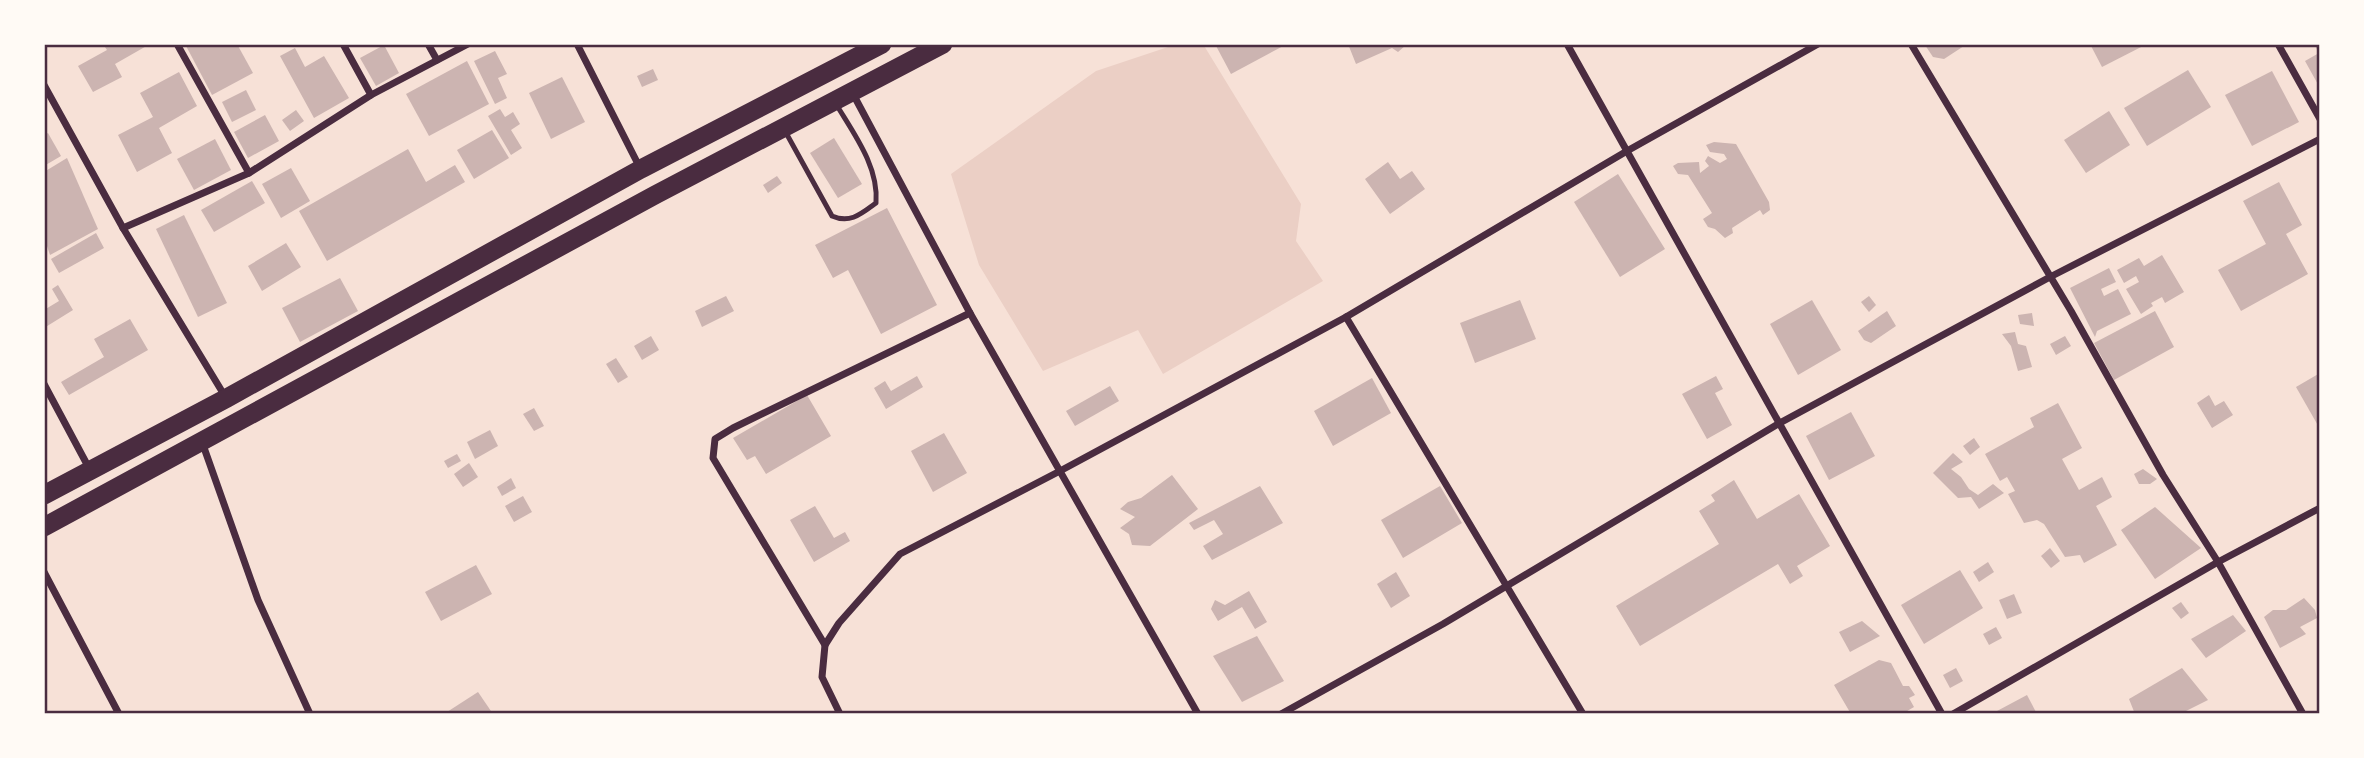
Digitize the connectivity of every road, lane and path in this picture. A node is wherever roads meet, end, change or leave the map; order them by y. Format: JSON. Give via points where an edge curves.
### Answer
{"nodes":[{"id":1,"x":177,"y":44,"type":"edge"},
{"id":2,"x":343,"y":44,"type":"edge"},
{"id":3,"x":428,"y":44,"type":"edge"},
{"id":4,"x":468,"y":44,"type":"edge"},
{"id":5,"x":577,"y":44,"type":"edge"},
{"id":6,"x":882,"y":44,"type":"edge"},
{"id":7,"x":943,"y":44,"type":"edge"},
{"id":8,"x":1567,"y":44,"type":"edge"},
{"id":9,"x":1818,"y":44,"type":"edge"},
{"id":10,"x":1911,"y":44,"type":"edge"},
{"id":11,"x":2278,"y":44,"type":"edge"},
{"id":12,"x":437,"y":60,"type":"junction"},
{"id":13,"x":44,"y":85,"type":"edge"},
{"id":14,"x":852,"y":92,"type":"junction"},
{"id":15,"x":371,"y":95,"type":"junction"},
{"id":16,"x":834,"y":101,"type":"junction"},
{"id":17,"x":2320,"y":119,"type":"edge"},
{"id":18,"x":784,"y":128,"type":"junction"},
{"id":19,"x":2320,"y":139,"type":"edge"},
{"id":20,"x":1627,"y":151,"type":"junction"},
{"id":21,"x":641,"y":169,"type":"junction"},
{"id":22,"x":249,"y":173,"type":"junction"},
{"id":23,"x":123,"y":228,"type":"junction"},
{"id":24,"x":2050,"y":277,"type":"junction"},
{"id":25,"x":970,"y":313,"type":"junction"},
{"id":26,"x":1346,"y":317,"type":"junction"},
{"id":27,"x":44,"y":384,"type":"edge"},
{"id":28,"x":227,"y":398,"type":"junction"},
{"id":29,"x":1778,"y":424,"type":"junction"},
{"id":30,"x":202,"y":442,"type":"junction"},
{"id":31,"x":90,"y":471,"type":"junction"},
{"id":32,"x":1060,"y":471,"type":"junction"},
{"id":33,"x":44,"y":495,"type":"edge"},
{"id":34,"x":2320,"y":508,"type":"edge"},
{"id":35,"x":44,"y":527,"type":"edge"},
{"id":36,"x":2218,"y":562,"type":"junction"},
{"id":37,"x":44,"y":572,"type":"edge"},
{"id":38,"x":1506,"y":587,"type":"junction"},
{"id":39,"x":825,"y":645,"type":"junction"},
{"id":40,"x":120,"y":714,"type":"edge"},
{"id":41,"x":310,"y":714,"type":"edge"},
{"id":42,"x":840,"y":714,"type":"edge"},
{"id":43,"x":1198,"y":714,"type":"edge"},
{"id":44,"x":1281,"y":714,"type":"edge"},
{"id":45,"x":1583,"y":714,"type":"edge"},
{"id":46,"x":1941,"y":714,"type":"edge"},
{"id":47,"x":1953,"y":714,"type":"edge"},
{"id":48,"x":2303,"y":714,"type":"edge"}],
"edges":[{"from":1,"to":22,"type":"street"},
{"from":2,"to":15,"type":"street"},
{"from":3,"to":12,"type":"street"},
{"from":4,"to":12,"type":"street"},
{"from":5,"to":21,"type":"street"},
{"from":6,"to":21,"type":"highway"},
{"from":7,"to":14,"type":"highway"},
{"from":8,"to":20,"type":"street"},
{"from":9,"to":20,"type":"street"},
{"from":10,"to":24,"type":"street"},
{"from":11,"to":17,"type":"street"},
{"from":12,"to":15,"type":"street"},
{"from":13,"to":23,"type":"street"},
{"from":14,"to":16,"type":"highway"},
{"from":14,"to":25,"type":"street"},
{"from":15,"to":22,"type":"street"},
{"from":16,"to":18,"type":"highway"},
{"from":16,"to":18,"type":"lane","via":[[873,171],[876,203],[864,212],[850,219],[832,216]]},
{"from":18,"to":30,"type":"highway"},
{"from":19,"to":24,"type":"street"},
{"from":20,"to":26,"type":"street"},
{"from":20,"to":29,"type":"street"},
{"from":21,"to":28,"type":"highway"},
{"from":22,"to":23,"type":"street"},
{"from":23,"to":28,"type":"street"},
{"from":24,"to":29,"type":"street"},
{"from":24,"to":36,"type":"street"},
{"from":25,"to":32,"type":"street"},
{"from":25,"to":39,"type":"street","via":[[715,439],[713,458]]},
{"from":26,"to":32,"type":"street"},
{"from":26,"to":38,"type":"street"},
{"from":27,"to":31,"type":"street"},
{"from":28,"to":31,"type":"highway"},
{"from":29,"to":38,"type":"street"},
{"from":29,"to":46,"type":"street"},
{"from":30,"to":35,"type":"highway"},
{"from":30,"to":41,"type":"street","via":[[258,600]]},
{"from":31,"to":33,"type":"highway"},
{"from":32,"to":39,"type":"street","via":[[900,554]]},
{"from":32,"to":43,"type":"street"},
{"from":34,"to":36,"type":"street"},
{"from":36,"to":47,"type":"street"},
{"from":36,"to":48,"type":"street"},
{"from":37,"to":40,"type":"street"},
{"from":38,"to":44,"type":"street"},
{"from":38,"to":45,"type":"street"},
{"from":39,"to":42,"type":"street","via":[[822,677]]}]}
